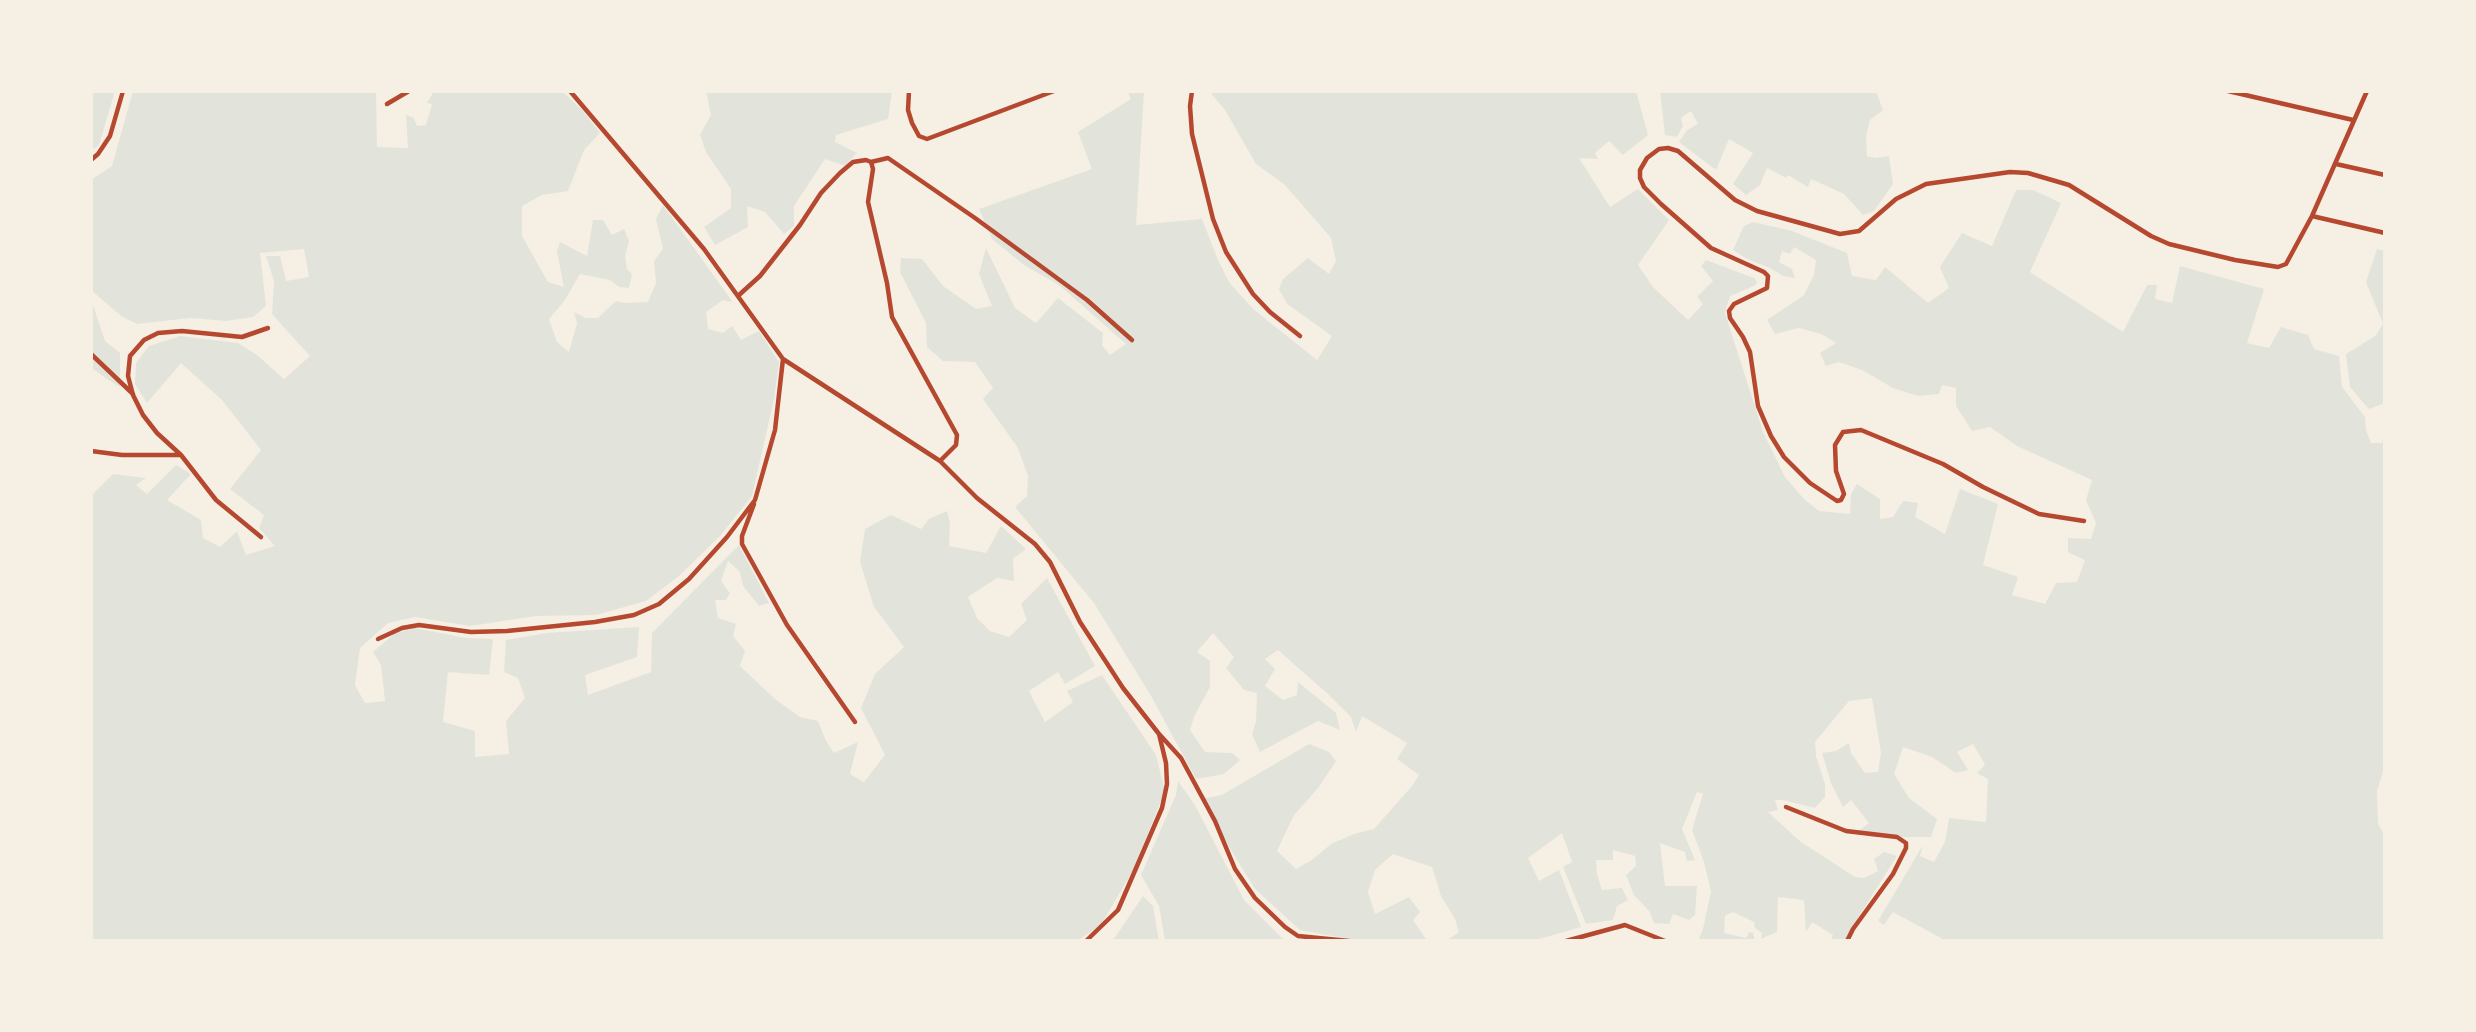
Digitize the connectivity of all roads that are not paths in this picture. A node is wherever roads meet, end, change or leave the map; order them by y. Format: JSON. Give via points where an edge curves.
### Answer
{"nodes":[{"id":1,"x":123,"y":91,"type":"edge"},
{"id":2,"x":409,"y":91,"type":"edge"},
{"id":3,"x":570,"y":91,"type":"edge"},
{"id":4,"x":909,"y":91,"type":"edge"},
{"id":5,"x":1054,"y":91,"type":"edge"},
{"id":6,"x":1192,"y":91,"type":"edge"},
{"id":7,"x":2228,"y":91,"type":"edge"},
{"id":8,"x":2367,"y":91,"type":"edge"},
{"id":9,"x":2239,"y":92,"type":"edge"},
{"id":10,"x":387,"y":104,"type":"dead end"},
{"id":11,"x":2353,"y":120,"type":"junction"},
{"id":12,"x":91,"y":160,"type":"edge"},
{"id":13,"x":871,"y":162,"type":"junction"},
{"id":14,"x":2336,"y":164,"type":"junction"},
{"id":15,"x":2385,"y":175,"type":"edge"},
{"id":16,"x":2312,"y":216,"type":"junction"},
{"id":17,"x":2385,"y":233,"type":"edge"},
{"id":18,"x":738,"y":295,"type":"junction"},
{"id":19,"x":268,"y":328,"type":"dead end"},
{"id":20,"x":1300,"y":336,"type":"dead end"},
{"id":21,"x":1132,"y":340,"type":"dead end"},
{"id":22,"x":91,"y":354,"type":"edge"},
{"id":23,"x":783,"y":359,"type":"junction"},
{"id":24,"x":133,"y":395,"type":"junction"},
{"id":25,"x":91,"y":451,"type":"edge"},
{"id":26,"x":181,"y":455,"type":"junction"},
{"id":27,"x":940,"y":461,"type":"junction"},
{"id":28,"x":755,"y":500,"type":"junction"},
{"id":29,"x":2084,"y":521,"type":"dead end"},
{"id":30,"x":261,"y":537,"type":"dead end"},
{"id":31,"x":378,"y":639,"type":"dead end"},
{"id":32,"x":855,"y":722,"type":"dead end"},
{"id":33,"x":1159,"y":734,"type":"junction"},
{"id":34,"x":1786,"y":807,"type":"dead end"},
{"id":35,"x":1086,"y":941,"type":"edge"},
{"id":36,"x":1349,"y":941,"type":"edge"},
{"id":37,"x":1566,"y":941,"type":"edge"},
{"id":38,"x":1665,"y":941,"type":"edge"},
{"id":39,"x":1847,"y":941,"type":"edge"}],
"edges":[{"from":1,"to":12,"type":"street","via":[[110,136]]},
{"from":2,"to":10,"type":"street"},
{"from":3,"to":18,"type":"street"},
{"from":4,"to":5,"type":"street","via":[[912,123],[919,136],[927,139]]},
{"from":6,"to":20,"type":"street","via":[[1192,134],[1213,219],[1227,252],[1253,294]]},
{"from":7,"to":9,"type":"street"},
{"from":8,"to":11,"type":"street"},
{"from":9,"to":11,"type":"street"},
{"from":11,"to":14,"type":"street"},
{"from":13,"to":18,"type":"street","via":[[853,162],[840,173],[760,276]]},
{"from":13,"to":21,"type":"street","via":[[888,158],[1087,300]]},
{"from":13,"to":27,"type":"street","via":[[868,202],[892,317],[957,435],[956,445]]},
{"from":14,"to":15,"type":"street"},
{"from":14,"to":16,"type":"street"},
{"from":16,"to":17,"type":"street"},
{"from":16,"to":29,"type":"street","via":[[2286,264],[2267,266],[2169,244],[2069,185],[2010,172],[1926,184],[1896,199],[1859,231],[1840,234],[1756,211],[1735,200],[1678,151],[1659,149],[1647,158],[1640,178],[1661,204],[1711,248],[1768,276],[1767,288],[1734,304],[1730,318],[1750,352],[1758,407],[1771,436],[1810,483],[1841,500],[1844,494],[1836,471],[1835,444],[1843,432],[1861,430],[1943,464],[2039,514]]},
{"from":18,"to":23,"type":"street"},
{"from":19,"to":24,"type":"street","via":[[242,337],[158,333],[130,356],[128,376]]},
{"from":22,"to":24,"type":"street"},
{"from":23,"to":27,"type":"street"},
{"from":23,"to":28,"type":"street","via":[[775,429]]},
{"from":24,"to":26,"type":"street","via":[[157,433]]},
{"from":25,"to":26,"type":"street"},
{"from":26,"to":30,"type":"street","via":[[216,500]]},
{"from":27,"to":33,"type":"street","via":[[1050,562],[1080,622]]},
{"from":28,"to":31,"type":"street","via":[[689,579],[659,604],[634,615],[507,631],[419,625]]},
{"from":28,"to":32,"type":"street","via":[[742,544],[787,625]]},
{"from":33,"to":35,"type":"street","via":[[1167,784],[1162,808],[1118,910]]},
{"from":33,"to":36,"type":"street","via":[[1181,758],[1212,813],[1235,869],[1255,898],[1298,936]]},
{"from":34,"to":39,"type":"street","via":[[1846,831],[1897,837],[1906,843],[1893,874]]},
{"from":37,"to":38,"type":"street","via":[[1625,925]]}]}
